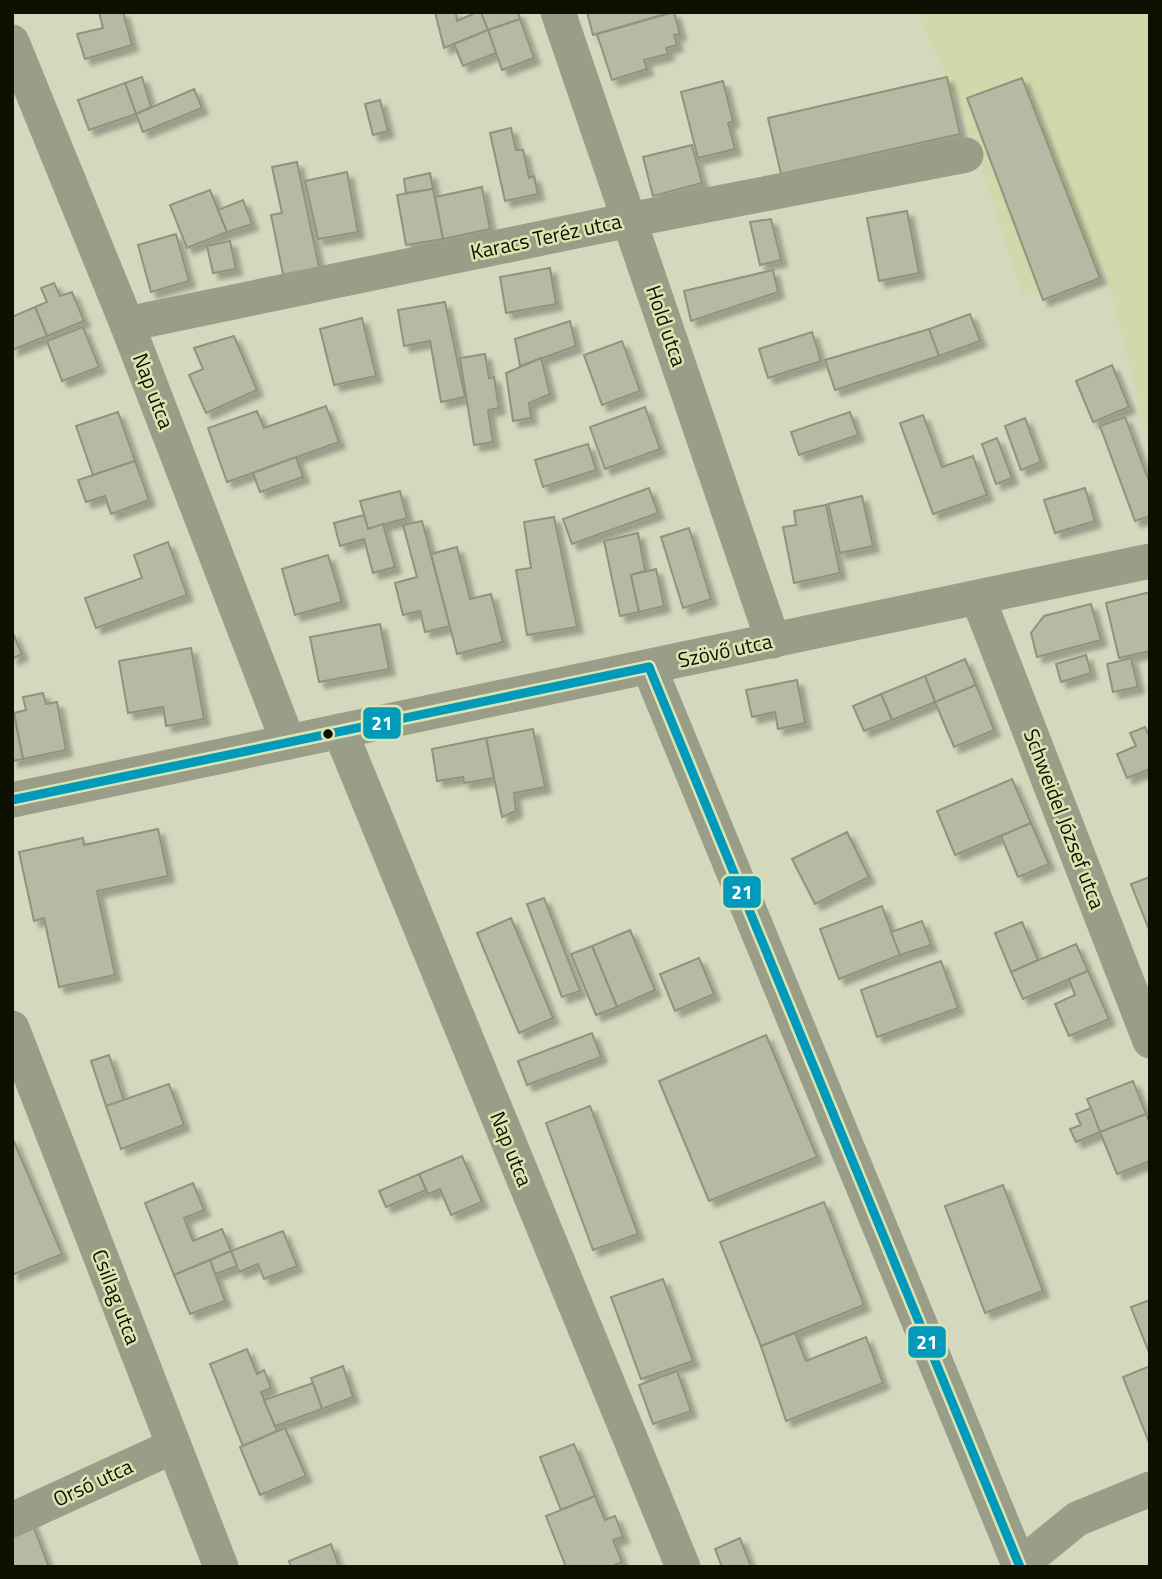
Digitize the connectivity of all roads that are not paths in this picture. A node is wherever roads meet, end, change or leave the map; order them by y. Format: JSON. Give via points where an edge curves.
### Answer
{"nodes":[{"id":1,"x":558,"y":12,"type":"edge"},
{"id":2,"x":12,"y":42,"type":"edge"},
{"id":3,"x":966,"y":155,"type":"dead end"},
{"id":4,"x":629,"y":220,"type":"junction"},
{"id":5,"x":127,"y":324,"type":"junction"},
{"id":6,"x":1150,"y":561,"type":"edge"},
{"id":7,"x":978,"y":598,"type":"junction"},
{"id":8,"x":773,"y":641,"type":"junction"},
{"id":9,"x":649,"y":667,"type":"junction"},
{"id":10,"x":340,"y":732,"type":"junction"},
{"id":11,"x":288,"y":742,"type":"junction"},
{"id":12,"x":12,"y":800,"type":"edge"},
{"id":13,"x":12,"y":1028,"type":"edge"},
{"id":14,"x":1150,"y":1041,"type":"edge"},
{"id":15,"x":174,"y":1447,"type":"junction"},
{"id":16,"x":1150,"y":1489,"type":"edge"},
{"id":17,"x":12,"y":1520,"type":"edge"},
{"id":18,"x":1019,"y":1566,"type":"edge"},
{"id":19,"x":220,"y":1567,"type":"edge"},
{"id":20,"x":682,"y":1567,"type":"edge"}],
"edges":[{"from":1,"to":4,"type":"street","name":"Hold utca"},
{"from":2,"to":5,"type":"street","name":"Nap utca"},
{"from":3,"to":4,"type":"street","name":"Karacs Teréz utca"},
{"from":4,"to":5,"type":"street","name":"Karacs Teréz utca"},
{"from":4,"to":8,"type":"street","name":"Hold utca"},
{"from":5,"to":11,"type":"street","name":"Nap utca"},
{"from":6,"to":7,"type":"street","name":"Szövő utca"},
{"from":7,"to":8,"type":"street","name":"Szövő utca"},
{"from":7,"to":14,"type":"street","name":"Schweidel József utca"},
{"from":8,"to":9,"type":"street","name":"Szövő utca"},
{"from":9,"to":10,"type":"street","name":"Szövő utca"},
{"from":9,"to":18,"type":"street"},
{"from":10,"to":11,"type":"street","name":"Szövő utca"},
{"from":10,"to":20,"type":"street","name":"Nap utca"},
{"from":11,"to":12,"type":"street","name":"Szövő utca"},
{"from":13,"to":15,"type":"street","name":"Csillag utca"},
{"from":15,"to":17,"type":"street","name":"Orsó utca"},
{"from":15,"to":19,"type":"street","name":"Csillag utca"},
{"from":16,"to":18,"type":"street","via":[[1077,1519]]}]}
